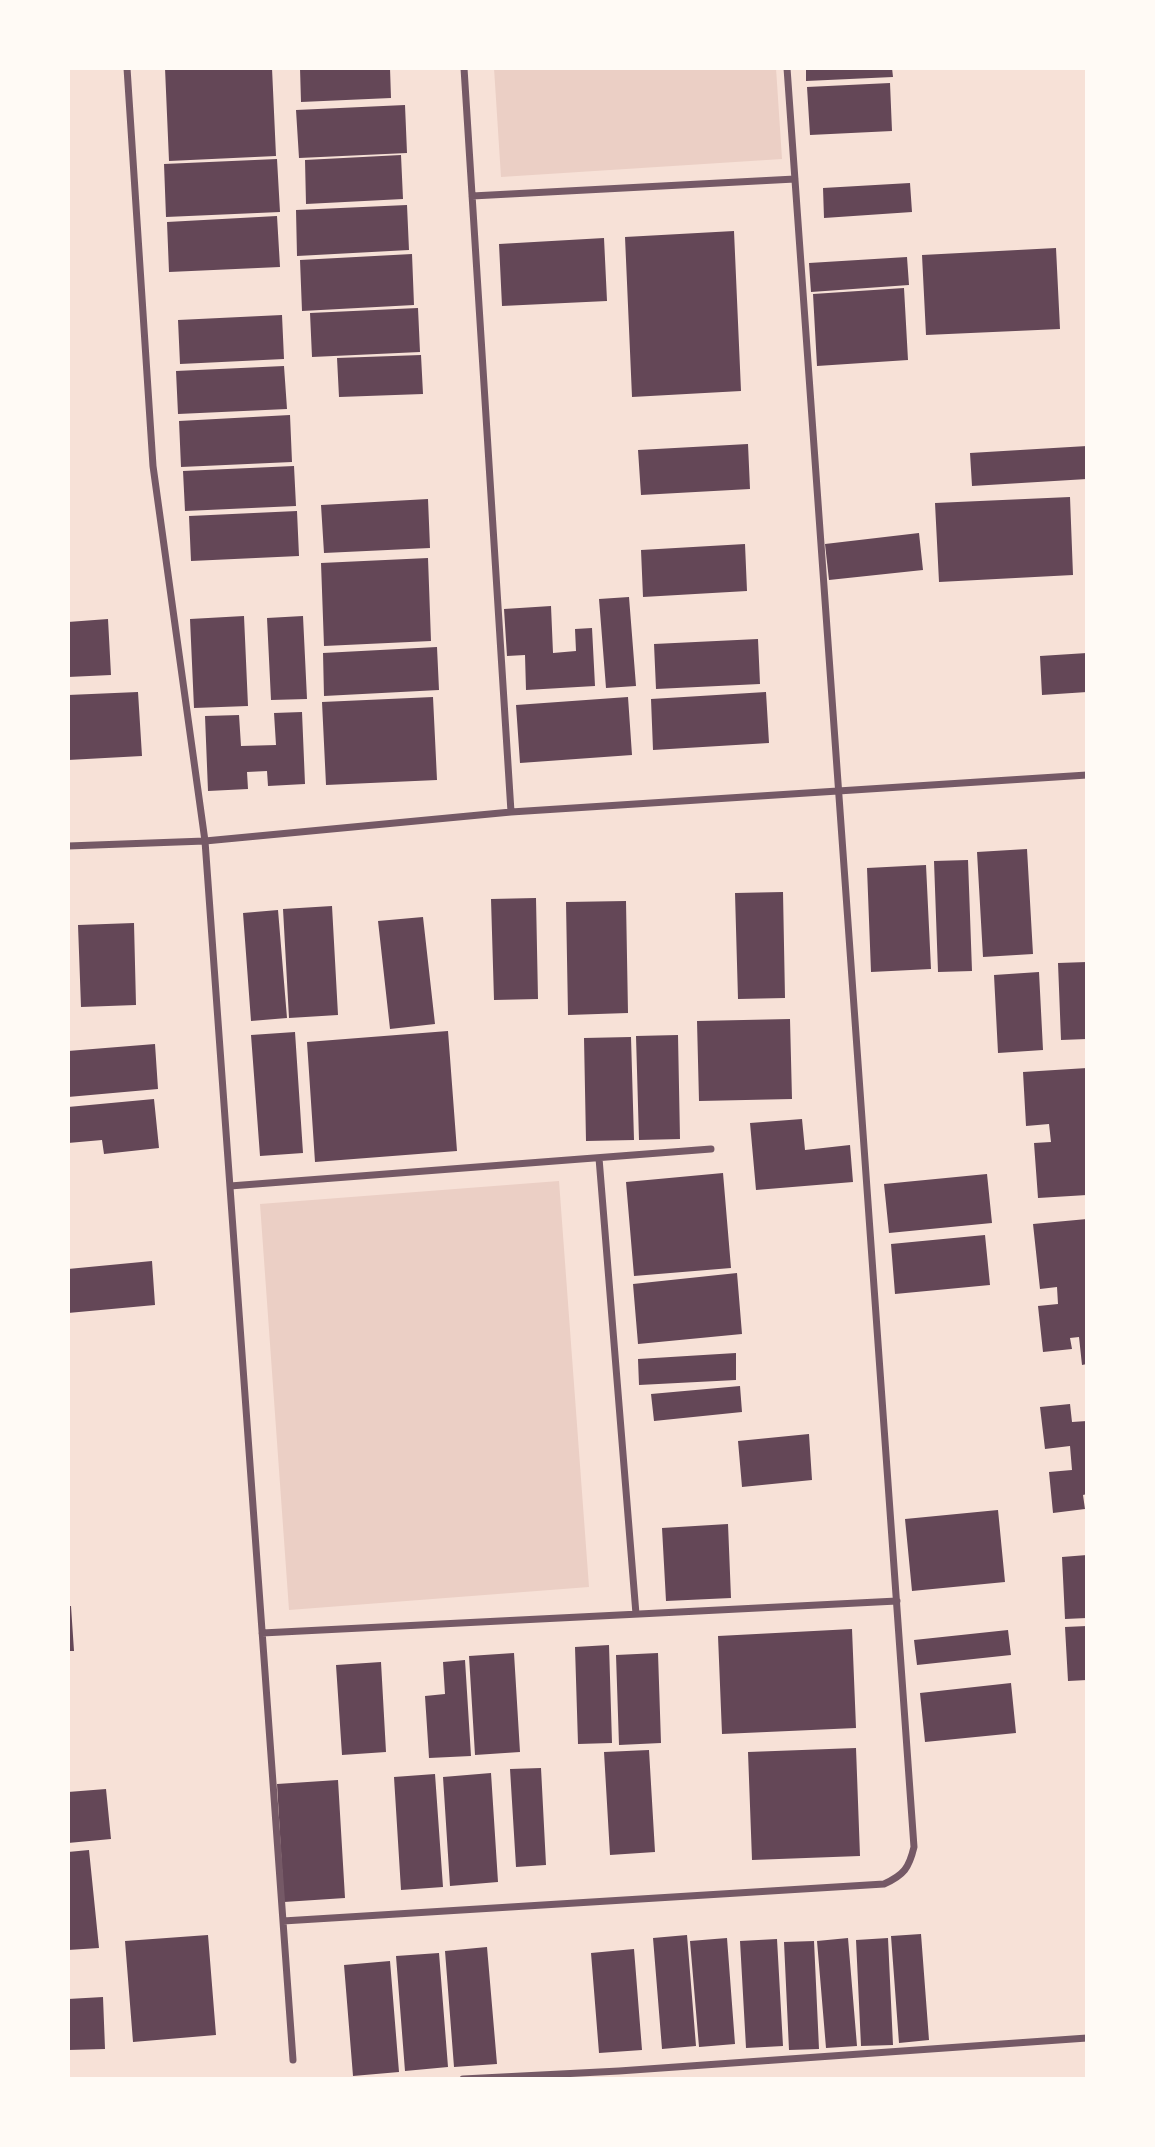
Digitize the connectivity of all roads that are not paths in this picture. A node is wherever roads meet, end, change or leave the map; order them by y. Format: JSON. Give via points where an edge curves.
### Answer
{"nodes":[{"id":1,"x":127,"y":68,"type":"edge"},
{"id":2,"x":464,"y":68,"type":"edge"},
{"id":3,"x":787,"y":68,"type":"edge"},
{"id":4,"x":794,"y":179,"type":"junction"},
{"id":5,"x":472,"y":196,"type":"junction"},
{"id":6,"x":1087,"y":775,"type":"edge"},
{"id":7,"x":838,"y":791,"type":"junction"},
{"id":8,"x":511,"y":812,"type":"junction"},
{"id":9,"x":205,"y":841,"type":"junction"},
{"id":10,"x":68,"y":846,"type":"edge"},
{"id":11,"x":710,"y":1149,"type":"dead end"},
{"id":12,"x":599,"y":1158,"type":"junction"},
{"id":13,"x":230,"y":1186,"type":"junction"},
{"id":14,"x":897,"y":1601,"type":"junction"},
{"id":15,"x":636,"y":1614,"type":"junction"},
{"id":16,"x":262,"y":1633,"type":"junction"},
{"id":17,"x":283,"y":1922,"type":"junction"},
{"id":18,"x":1087,"y":2038,"type":"edge"},
{"id":19,"x":293,"y":2060,"type":"dead end"},
{"id":20,"x":463,"y":2079,"type":"edge"}],
"edges":[{"from":1,"to":9,"type":"street","via":[[153,466]]},
{"from":2,"to":5,"type":"street"},
{"from":3,"to":4,"type":"street"},
{"from":4,"to":5,"type":"street"},
{"from":4,"to":7,"type":"street"},
{"from":5,"to":8,"type":"street"},
{"from":6,"to":7,"type":"street"},
{"from":7,"to":8,"type":"street"},
{"from":7,"to":14,"type":"street"},
{"from":8,"to":9,"type":"street"},
{"from":9,"to":10,"type":"street"},
{"from":9,"to":13,"type":"street"},
{"from":11,"to":12,"type":"street"},
{"from":12,"to":13,"type":"street"},
{"from":12,"to":15,"type":"street"},
{"from":13,"to":16,"type":"street"},
{"from":14,"to":15,"type":"street"},
{"from":14,"to":17,"type":"street","via":[[914,1847],[910,1865],[897,1878],[884,1884]]},
{"from":15,"to":16,"type":"street"},
{"from":16,"to":17,"type":"street"},
{"from":17,"to":19,"type":"street"},
{"from":18,"to":20,"type":"street"}]}
